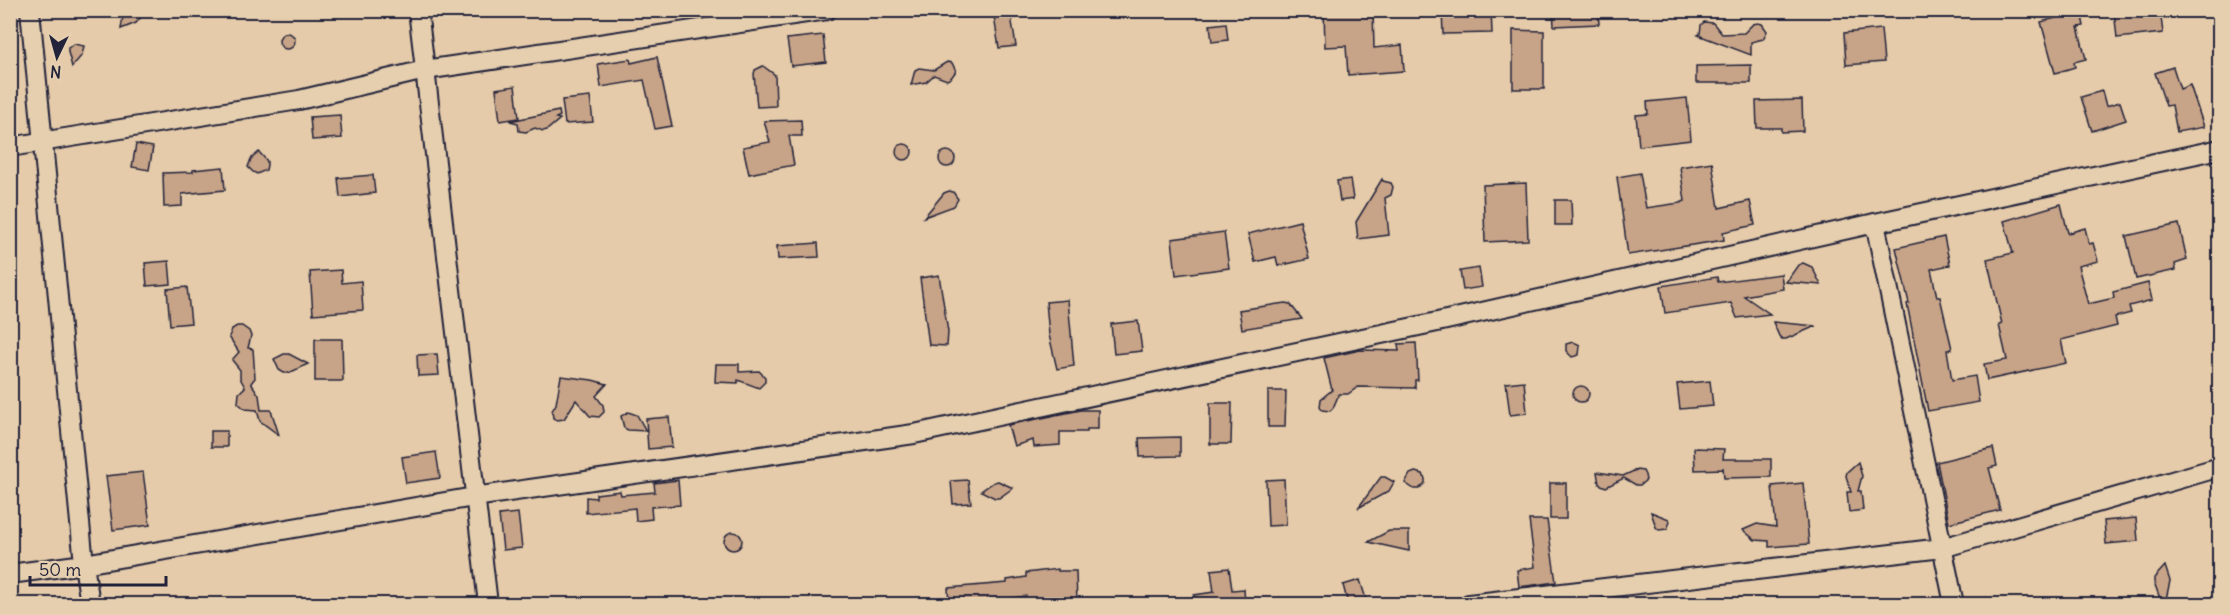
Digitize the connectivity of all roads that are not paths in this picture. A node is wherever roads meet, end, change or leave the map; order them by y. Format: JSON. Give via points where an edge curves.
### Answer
{"nodes":[{"id":1,"x":30,"y":10,"type":"edge"},
{"id":2,"x":418,"y":10,"type":"edge"},
{"id":3,"x":827,"y":10,"type":"edge"},
{"id":4,"x":425,"y":70,"type":"junction"},
{"id":5,"x":44,"y":142,"type":"junction"},
{"id":6,"x":10,"y":147,"type":"edge"},
{"id":7,"x":2220,"y":149,"type":"edge"},
{"id":8,"x":1875,"y":223,"type":"junction"},
{"id":9,"x":2220,"y":467,"type":"edge"},
{"id":10,"x":474,"y":497,"type":"junction"},
{"id":11,"x":1942,"y":548,"type":"junction"},
{"id":12,"x":84,"y":564,"type":"junction"},
{"id":13,"x":10,"y":574,"type":"edge"},
{"id":14,"x":90,"y":604,"type":"edge"},
{"id":15,"x":488,"y":604,"type":"edge"},
{"id":16,"x":1469,"y":604,"type":"edge"},
{"id":17,"x":1954,"y":604,"type":"edge"}],
"edges":[{"from":1,"to":5,"type":"street"},
{"from":2,"to":4,"type":"street"},
{"from":3,"to":4,"type":"street"},
{"from":4,"to":5,"type":"street","via":[[299,100]]},
{"from":4,"to":10,"type":"street"},
{"from":5,"to":6,"type":"street"},
{"from":5,"to":12,"type":"street"},
{"from":7,"to":8,"type":"street"},
{"from":8,"to":10,"type":"street","via":[[914,434]]},
{"from":8,"to":11,"type":"street"},
{"from":9,"to":11,"type":"street"},
{"from":10,"to":12,"type":"street"},
{"from":10,"to":15,"type":"street"},
{"from":11,"to":16,"type":"street"},
{"from":11,"to":17,"type":"street"},
{"from":12,"to":13,"type":"street"},
{"from":12,"to":14,"type":"street"}]}
